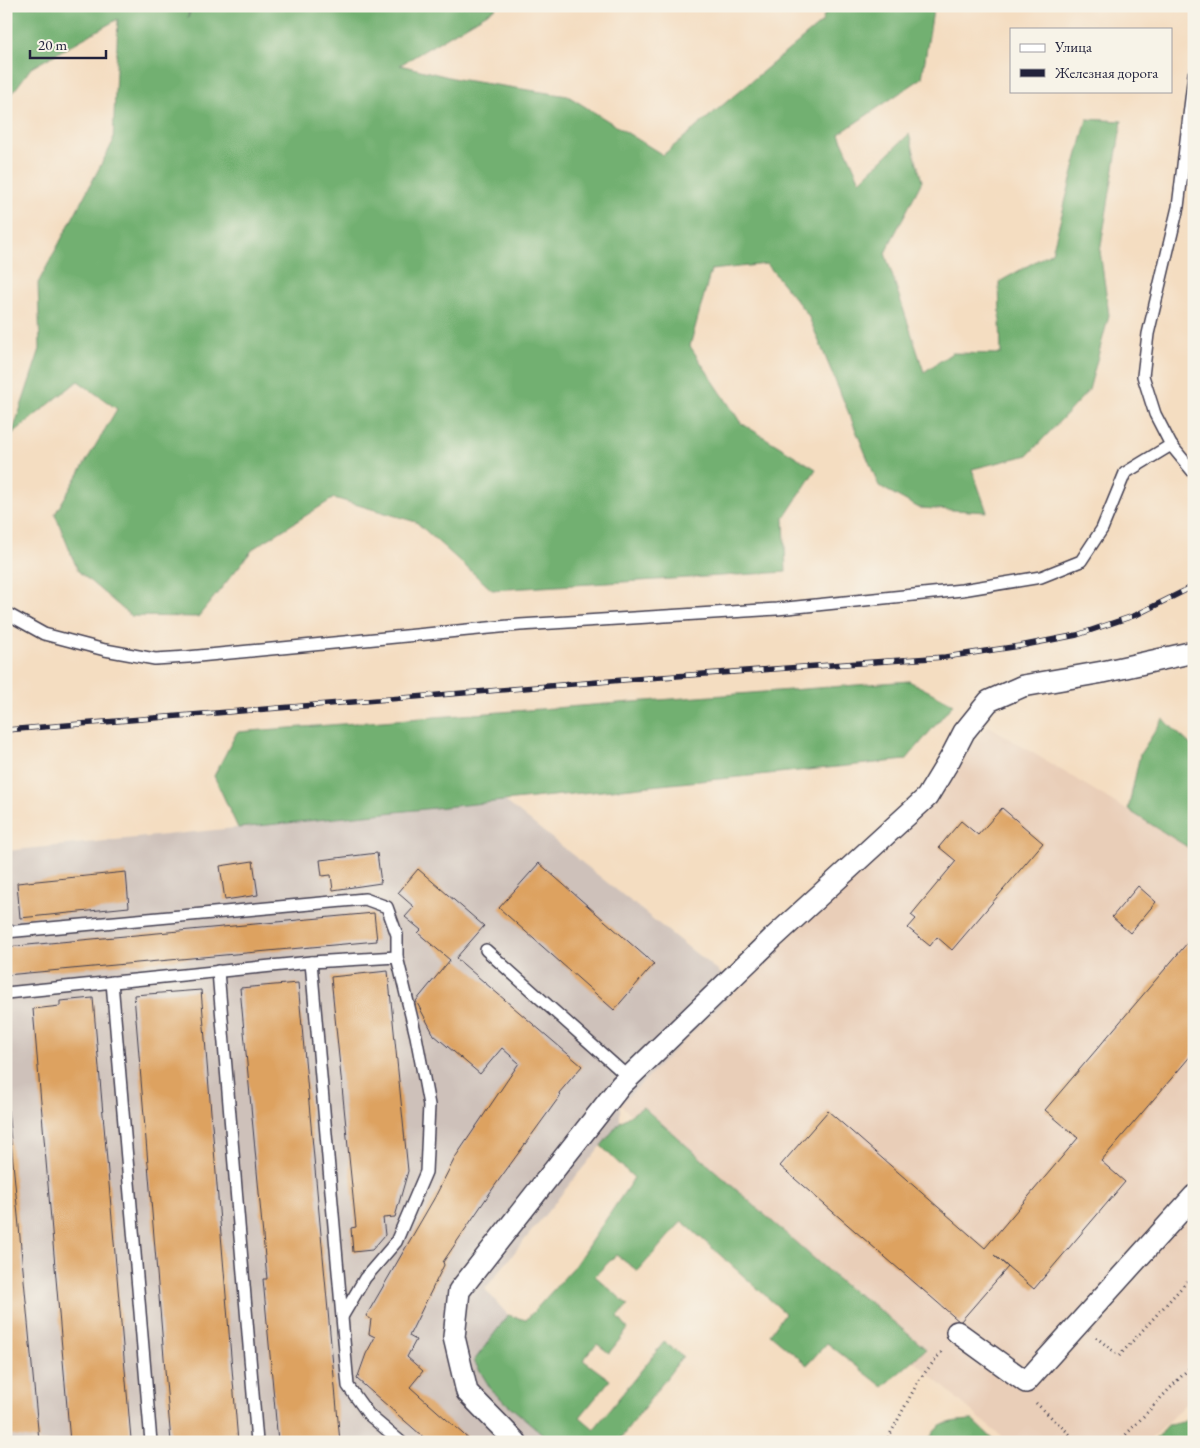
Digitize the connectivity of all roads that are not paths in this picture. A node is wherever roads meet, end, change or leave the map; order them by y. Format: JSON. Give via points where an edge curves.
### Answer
{"nodes":[{"id":1,"x":1194,"y":74,"type":"edge"},
{"id":2,"x":1171,"y":445,"type":"junction"},
{"id":3,"x":1194,"y":473,"type":"edge"},
{"id":4,"x":6,"y":613,"type":"edge"},
{"id":5,"x":1194,"y":652,"type":"edge"},
{"id":6,"x":6,"y":932,"type":"edge"},
{"id":7,"x":486,"y":950,"type":"dead end"},
{"id":8,"x":398,"y":956,"type":"junction"},
{"id":9,"x":311,"y":962,"type":"junction"},
{"id":10,"x":218,"y":971,"type":"junction"},
{"id":11,"x":112,"y":982,"type":"junction"},
{"id":12,"x":6,"y":993,"type":"edge"},
{"id":13,"x":628,"y":1077,"type":"junction"},
{"id":14,"x":1194,"y":1196,"type":"edge"},
{"id":15,"x":342,"y":1317,"type":"junction"},
{"id":16,"x":957,"y":1332,"type":"road end"},
{"id":17,"x":151,"y":1442,"type":"edge"},
{"id":18,"x":257,"y":1442,"type":"edge"},
{"id":19,"x":401,"y":1442,"type":"edge"},
{"id":20,"x":516,"y":1442,"type":"edge"}],
"edges":[{"from":1,"to":2,"type":"lane","via":[[1178,207],[1148,334],[1143,376],[1155,414]]},
{"from":2,"to":3,"type":"lane"},
{"from":2,"to":4,"type":"lane","via":[[1125,473],[1102,529],[1081,561],[1041,577],[962,590],[777,608],[520,625],[154,659],[44,634]]},
{"from":5,"to":13,"type":"street","via":[[1023,686],[989,701],[964,732],[926,798]]},
{"from":6,"to":8,"type":"lane","via":[[365,899],[387,907],[397,935]]},
{"from":7,"to":13,"type":"lane"},
{"from":8,"to":9,"type":"lane"},
{"from":8,"to":15,"type":"lane","via":[[429,1105],[426,1172],[396,1242],[365,1278]]},
{"from":9,"to":10,"type":"lane"},
{"from":9,"to":15,"type":"lane"},
{"from":10,"to":11,"type":"lane"},
{"from":10,"to":18,"type":"lane"},
{"from":11,"to":12,"type":"lane"},
{"from":11,"to":17,"type":"lane"},
{"from":13,"to":20,"type":"street","via":[[459,1291],[454,1337],[467,1392]]},
{"from":14,"to":16,"type":"street","via":[[1026,1382]]},
{"from":15,"to":19,"type":"lane","via":[[348,1386],[369,1415]]}]}
